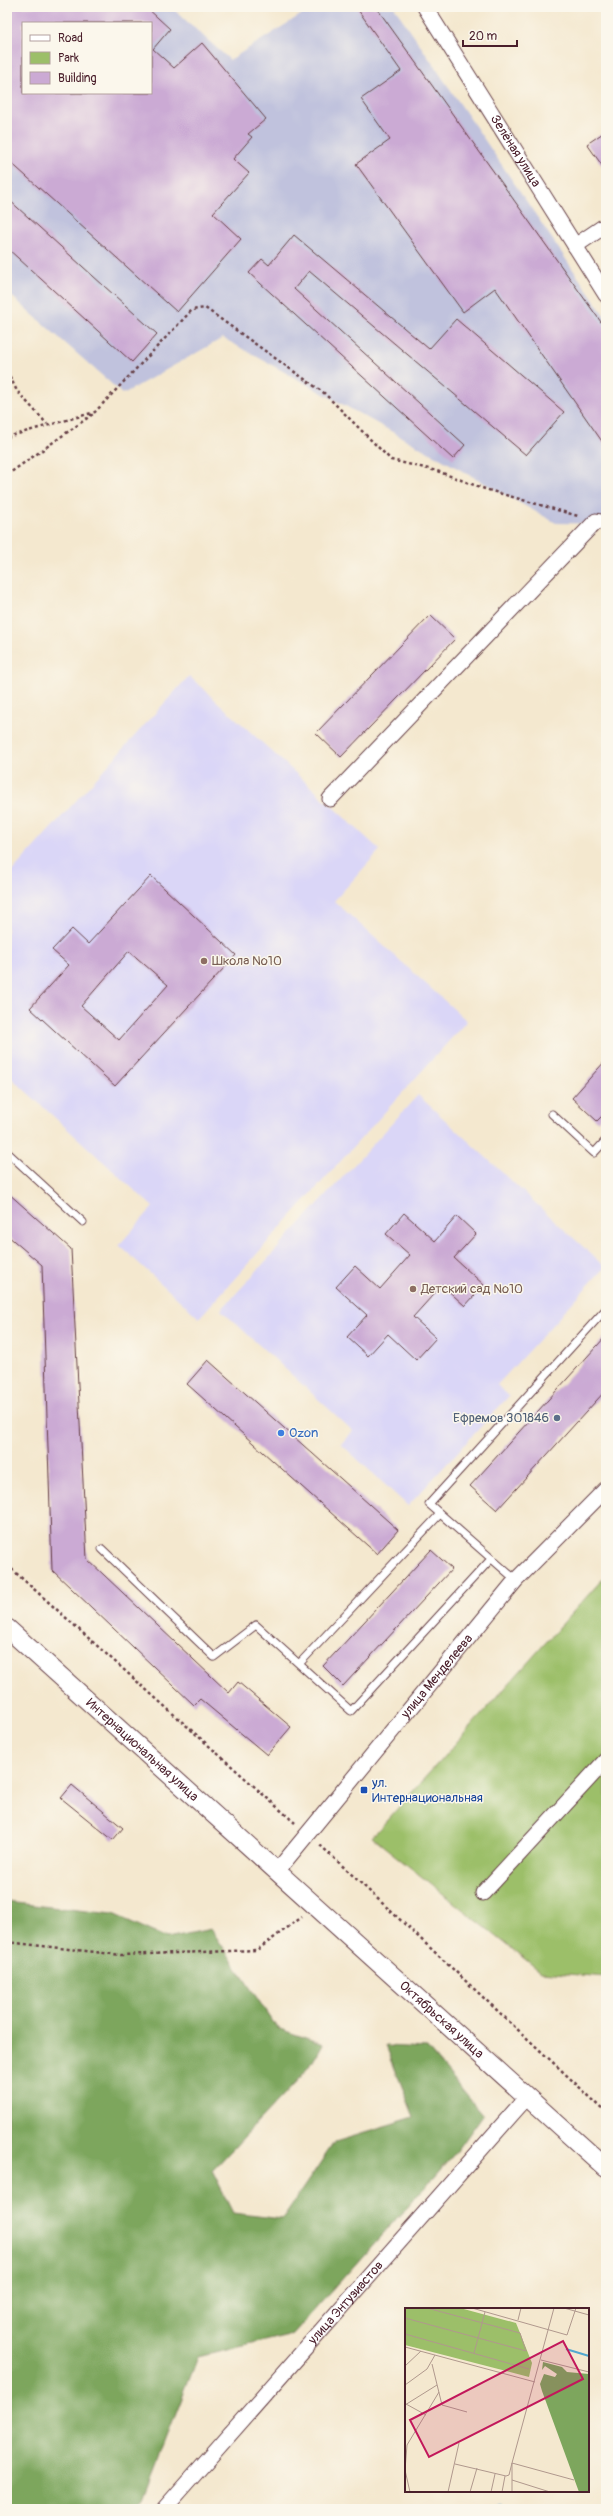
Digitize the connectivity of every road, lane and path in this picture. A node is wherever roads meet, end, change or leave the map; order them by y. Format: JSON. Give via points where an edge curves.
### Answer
{"nodes":[{"id":1,"x":425,"y":7,"type":"edge"},
{"id":2,"x":606,"y":225,"type":"edge"},
{"id":3,"x":575,"y":246,"type":"junction"},
{"id":4,"x":606,"y":294,"type":"edge"},
{"id":5,"x":7,"y":370,"type":"edge"},
{"id":6,"x":95,"y":412,"type":"junction"},
{"id":7,"x":47,"y":424,"type":"junction"},
{"id":8,"x":7,"y":437,"type":"edge"},
{"id":9,"x":7,"y":475,"type":"edge"},
{"id":10,"x":601,"y":522,"type":"edge"},
{"id":11,"x":330,"y":799,"type":"dead end"},
{"id":12,"x":552,"y":1114,"type":"dead end"},
{"id":13,"x":606,"y":1140,"type":"edge"},
{"id":14,"x":7,"y":1152,"type":"edge"},
{"id":15,"x":83,"y":1222,"type":"dead end"},
{"id":16,"x":606,"y":1309,"type":"edge"},
{"id":17,"x":606,"y":1489,"type":"edge"},
{"id":18,"x":440,"y":1514,"type":"junction"},
{"id":19,"x":102,"y":1549,"type":"dead end"},
{"id":20,"x":491,"y":1559,"type":"junction"},
{"id":21,"x":516,"y":1580,"type":"junction"},
{"id":22,"x":7,"y":1628,"type":"edge"},
{"id":23,"x":299,"y":1664,"type":"junction"},
{"id":24,"x":606,"y":1760,"type":"edge"},
{"id":25,"x":277,"y":1871,"type":"junction"},
{"id":26,"x":483,"y":1893,"type":"dead end"},
{"id":27,"x":315,"y":1908,"type":"junction"},
{"id":28,"x":7,"y":1942,"type":"edge"},
{"id":29,"x":527,"y":2097,"type":"junction"},
{"id":30,"x":606,"y":2168,"type":"edge"},
{"id":31,"x":164,"y":2509,"type":"edge"}],
"edges":[{"from":1,"to":3,"type":"street","name":"Зелёная улица"},
{"from":2,"to":3,"type":"street"},
{"from":3,"to":4,"type":"street","name":"Зелёная улица"},
{"from":5,"to":7,"type":"path","via":[[17,391]]},
{"from":6,"to":7,"type":"path"},
{"from":6,"to":9,"type":"path"},
{"from":6,"to":10,"type":"path","via":[[192,310],[205,308],[324,393],[391,460],[437,471],[485,489]]},
{"from":7,"to":8,"type":"path","via":[[18,436]]},
{"from":10,"to":11,"type":"street"},
{"from":12,"to":13,"type":"lane","via":[[594,1154]]},
{"from":14,"to":15,"type":"lane"},
{"from":16,"to":18,"type":"lane","via":[[429,1504]]},
{"from":17,"to":21,"type":"street","name":"улица Менделеева"},
{"from":18,"to":20,"type":"lane"},
{"from":18,"to":23,"type":"lane"},
{"from":19,"to":23,"type":"lane","via":[[214,1657],[256,1625]]},
{"from":20,"to":21,"type":"lane"},
{"from":20,"to":23,"type":"lane","via":[[352,1711]]},
{"from":21,"to":25,"type":"street","name":"улица Менделеева"},
{"from":22,"to":25,"type":"street","name":"Интернациональная улица"},
{"from":24,"to":26,"type":"street"},
{"from":25,"to":27,"type":"street","name":"Октябрьская улица"},
{"from":27,"to":28,"type":"path","via":[[257,1950],[121,1955]]},
{"from":27,"to":29,"type":"street","name":"Октябрьская улица"},
{"from":29,"to":30,"type":"street","name":"Октябрьская улица"},
{"from":29,"to":31,"type":"street","name":"улица Энтузиастов"}]}
